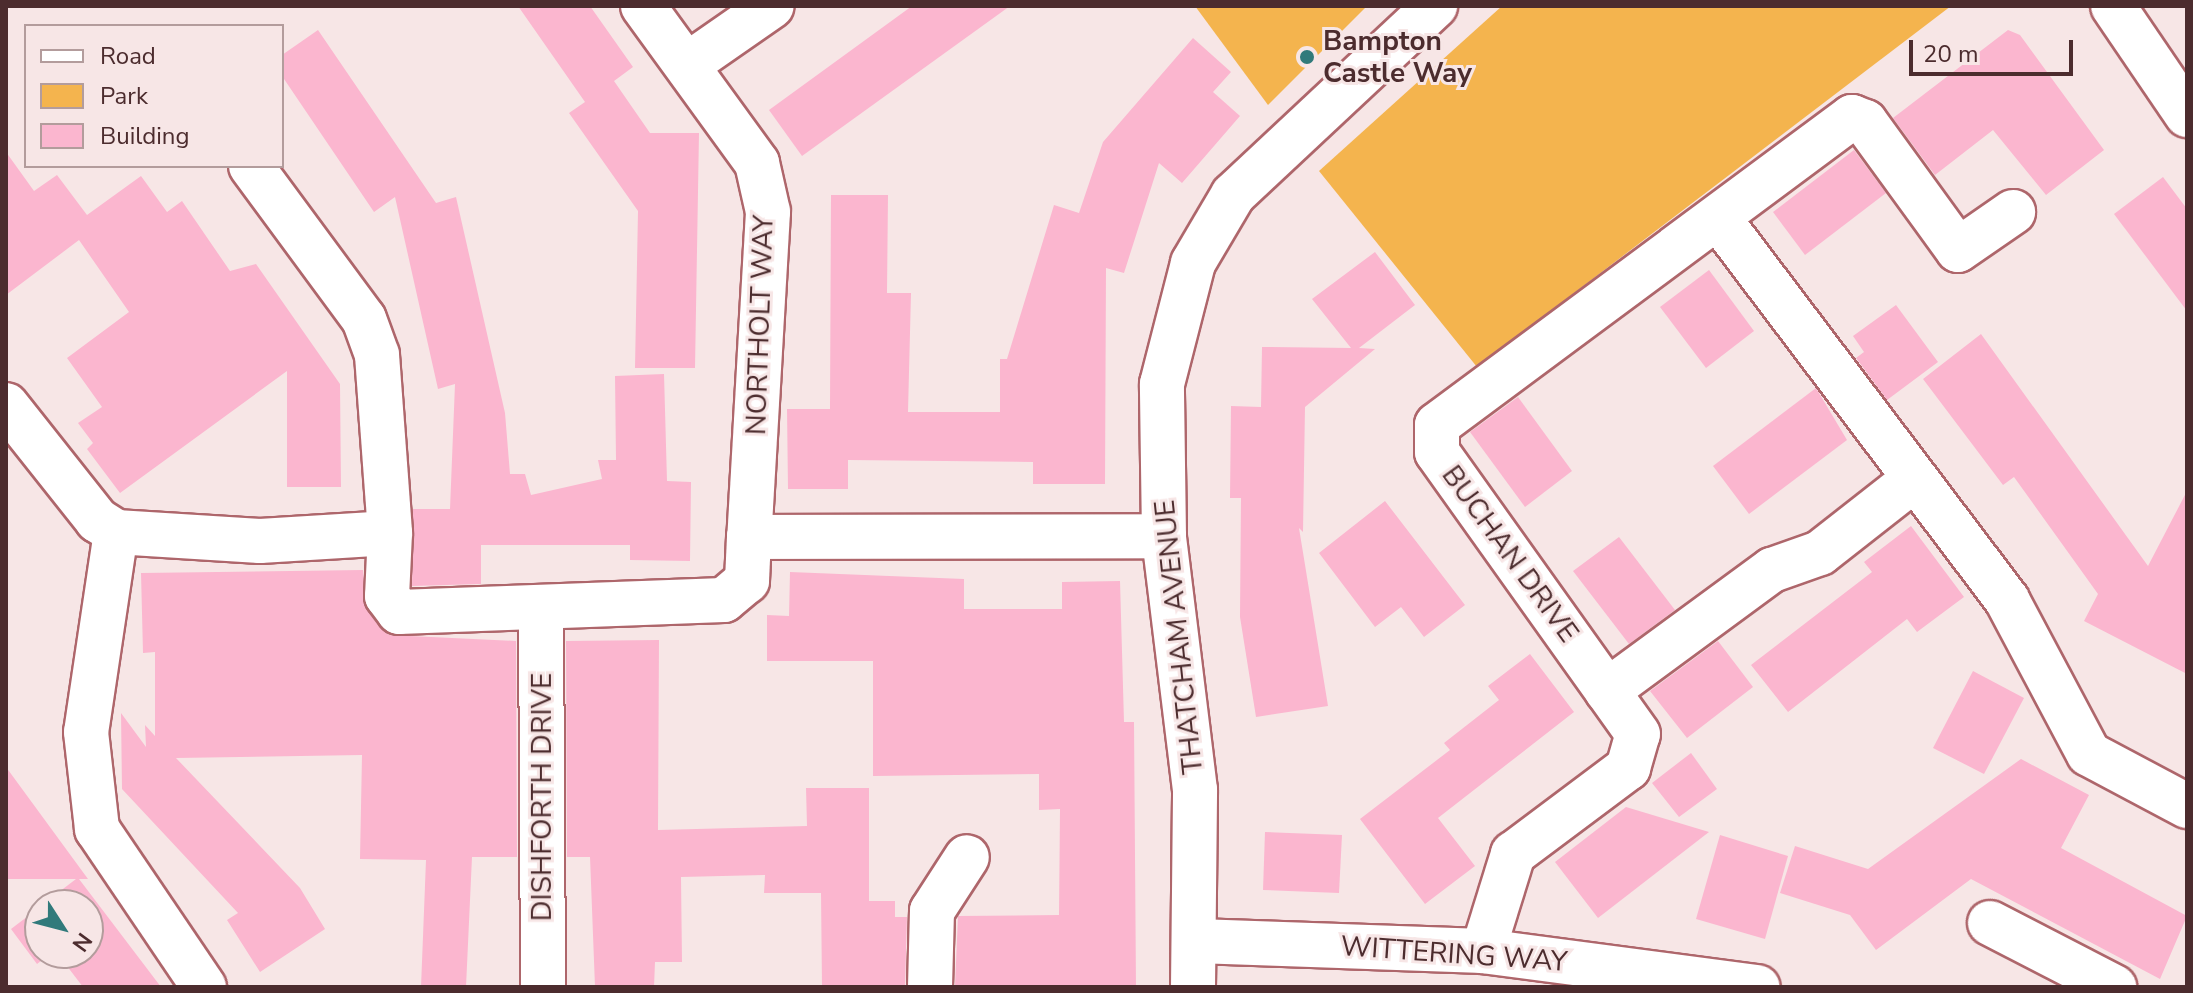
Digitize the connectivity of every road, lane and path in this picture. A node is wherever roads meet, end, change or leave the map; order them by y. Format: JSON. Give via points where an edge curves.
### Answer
{"nodes":[{"id":1,"x":643,"y":6,"type":"edge"},
{"id":2,"x":772,"y":6,"type":"edge"},
{"id":3,"x":1435,"y":6,"type":"edge"},
{"id":4,"x":2113,"y":6,"type":"edge"},
{"id":5,"x":687,"y":65,"type":"junction"},
{"id":6,"x":2187,"y":115,"type":"edge"},
{"id":7,"x":252,"y":168,"type":"edge"},
{"id":8,"x":2013,"y":212,"type":"dead end"},
{"id":9,"x":1719,"y":219,"type":"junction"},
{"id":10,"x":6,"y":405,"type":"edge"},
{"id":11,"x":1913,"y":480,"type":"junction"},
{"id":12,"x":116,"y":532,"type":"junction"},
{"id":13,"x":390,"y":533,"type":"junction"},
{"id":14,"x":1164,"y":536,"type":"junction"},
{"id":15,"x":749,"y":537,"type":"junction"},
{"id":16,"x":541,"y":608,"type":"junction"},
{"id":17,"x":1607,"y":691,"type":"junction"},
{"id":18,"x":2187,"y":806,"type":"edge"},
{"id":19,"x":967,"y":857,"type":"dead end"},
{"id":20,"x":1990,"y":923,"type":"dead end"},
{"id":21,"x":1197,"y":941,"type":"junction"},
{"id":22,"x":1483,"y":951,"type":"junction"},
{"id":23,"x":1703,"y":983,"type":"edge"},
{"id":24,"x":204,"y":987,"type":"edge"},
{"id":25,"x":543,"y":987,"type":"edge"},
{"id":26,"x":930,"y":987,"type":"edge"},
{"id":27,"x":1193,"y":987,"type":"edge"},
{"id":28,"x":1758,"y":987,"type":"edge"},
{"id":29,"x":2114,"y":987,"type":"edge"}],
"edges":[{"from":1,"to":5,"type":"street","name":"NORTHOLT WAY"},
{"from":2,"to":5,"type":"street"},
{"from":3,"to":14,"type":"street","name":"THATCHAM AVENUE","via":[[1233,195],[1193,263],[1162,384]]},
{"from":4,"to":6,"type":"street"},
{"from":5,"to":15,"type":"street","name":"NORTHOLT WAY","via":[[757,163],[768,212]]},
{"from":7,"to":13,"type":"street","via":[[364,319],[377,355]]},
{"from":8,"to":9,"type":"street","name":"BUCHAN DRIVE","via":[[1958,250],[1865,122],[1852,117]]},
{"from":9,"to":11,"type":"street"},
{"from":9,"to":17,"type":"street","name":"BUCHAN DRIVE","via":[[1437,425],[1437,452]]},
{"from":10,"to":12,"type":"street","via":[[97,520]]},
{"from":11,"to":17,"type":"street","via":[[1820,553],[1772,570]]},
{"from":11,"to":18,"type":"street","via":[[2007,600],[2089,754]]},
{"from":12,"to":13,"type":"street","via":[[260,541]]},
{"from":12,"to":24,"type":"street","via":[[86,732],[97,829]]},
{"from":13,"to":16,"type":"street","via":[[387,596],[399,612]]},
{"from":14,"to":15,"type":"street"},
{"from":14,"to":21,"type":"street","name":"THATCHAM AVENUE","via":[[1195,790]]},
{"from":15,"to":16,"type":"street","via":[[747,581],[724,600]]},
{"from":16,"to":25,"type":"street","name":"DISHFORTH DRIVE"},
{"from":17,"to":22,"type":"street","name":"BUCHAN DRIVE","via":[[1638,734],[1628,768],[1513,854]]},
{"from":19,"to":26,"type":"street","via":[[932,911]]},
{"from":20,"to":29,"type":"street"},
{"from":21,"to":22,"type":"street","name":"WITTERING WAY"},
{"from":21,"to":27,"type":"street","name":"THATCHAM AVENUE"},
{"from":22,"to":23,"type":"street","name":"WITTERING WAY"},
{"from":23,"to":28,"type":"street","name":"WITTERING WAY"}]}
